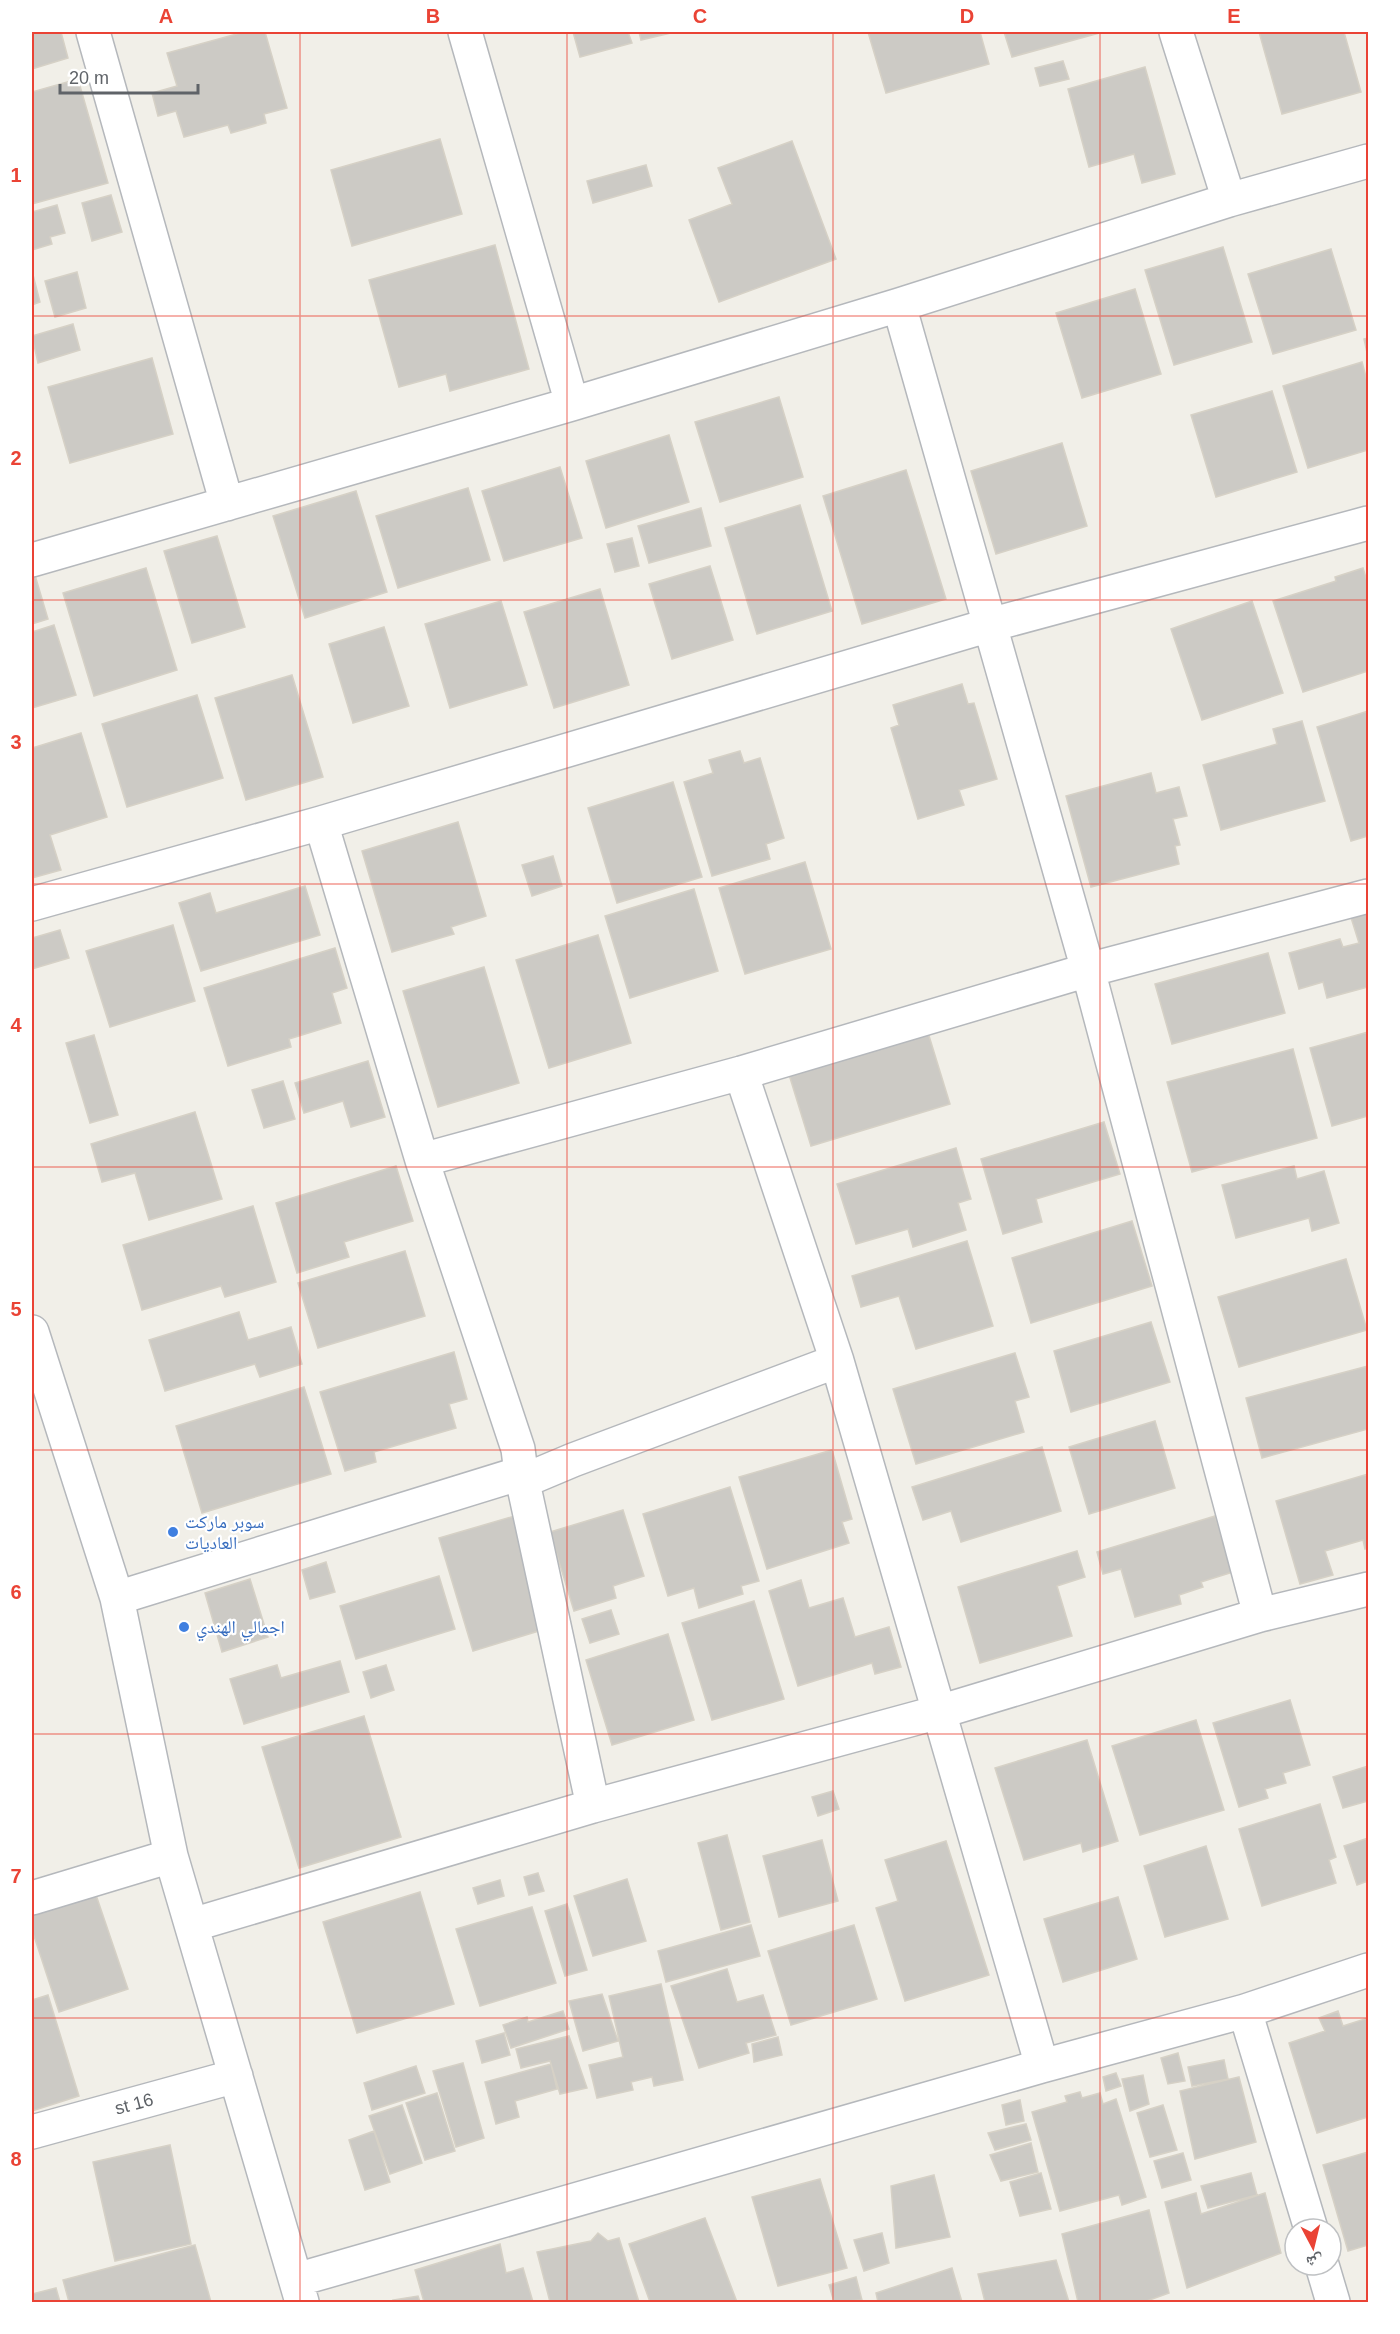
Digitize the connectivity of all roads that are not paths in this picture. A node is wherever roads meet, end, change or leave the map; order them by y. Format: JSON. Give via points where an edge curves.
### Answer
{"nodes":[{"id":1,"x":93,"y":32,"type":"edge"},
{"id":2,"x":465,"y":32,"type":"edge"},
{"id":3,"x":1176,"y":32,"type":"edge"},
{"id":4,"x":1368,"y":161,"type":"edge"},
{"id":5,"x":1229,"y":200,"type":"junction"},
{"id":6,"x":899,"y":305,"type":"junction"},
{"id":7,"x":572,"y":404,"type":"junction"},
{"id":8,"x":227,"y":504,"type":"junction"},
{"id":9,"x":1368,"y":523,"type":"edge"},
{"id":10,"x":32,"y":560,"type":"edge"},
{"id":11,"x":990,"y":625,"type":"junction"},
{"id":12,"x":321,"y":823,"type":"junction"},
{"id":13,"x":1368,"y":896,"type":"edge"},
{"id":14,"x":32,"y":904,"type":"edge"},
{"id":15,"x":1088,"y":970,"type":"junction"},
{"id":16,"x":741,"y":1072,"type":"junction"},
{"id":17,"x":422,"y":1160,"type":"junction"},
{"id":18,"x":32,"y":1332,"type":"edge"},
{"id":19,"x":837,"y":1361,"type":"junction"},
{"id":20,"x":46,"y":1423,"type":"edge"},
{"id":21,"x":521,"y":1473,"type":"junction"},
{"id":22,"x":1368,"y":1589,"type":"edge"},
{"id":23,"x":117,"y":1598,"type":"junction"},
{"id":24,"x":1260,"y":1616,"type":"junction"},
{"id":25,"x":939,"y":1712,"type":"junction"},
{"id":26,"x":594,"y":1806,"type":"junction"},
{"id":27,"x":171,"y":1856,"type":"junction"},
{"id":28,"x":32,"y":1898,"type":"edge"},
{"id":29,"x":192,"y":1925,"type":"junction"},
{"id":30,"x":1368,"y":1970,"type":"edge"},
{"id":31,"x":1245,"y":2011,"type":"junction"},
{"id":32,"x":1042,"y":2066,"type":"junction"},
{"id":33,"x":236,"y":2076,"type":"junction"},
{"id":34,"x":32,"y":2133,"type":"edge"},
{"id":35,"x":1307,"y":2217,"type":"edge"},
{"id":36,"x":1326,"y":2277,"type":"edge"},
{"id":37,"x":299,"y":2291,"type":"edge"},
{"id":38,"x":1333,"y":2302,"type":"edge"}],
"edges":[{"from":1,"to":8,"type":"street"},
{"from":2,"to":7,"type":"street"},
{"from":3,"to":5,"type":"street"},
{"from":4,"to":5,"type":"street"},
{"from":5,"to":6,"type":"street"},
{"from":6,"to":7,"type":"street"},
{"from":6,"to":11,"type":"street"},
{"from":7,"to":8,"type":"street"},
{"from":8,"to":10,"type":"street"},
{"from":9,"to":11,"type":"street"},
{"from":11,"to":12,"type":"street"},
{"from":11,"to":15,"type":"street"},
{"from":12,"to":14,"type":"street"},
{"from":12,"to":17,"type":"street"},
{"from":13,"to":15,"type":"street"},
{"from":15,"to":16,"type":"street"},
{"from":15,"to":24,"type":"street"},
{"from":16,"to":17,"type":"street"},
{"from":16,"to":19,"type":"street"},
{"from":17,"to":21,"type":"street","via":[[518,1449]]},
{"from":18,"to":20,"type":"street"},
{"from":19,"to":21,"type":"street","via":[[535,1476]]},
{"from":19,"to":25,"type":"street"},
{"from":20,"to":23,"type":"street"},
{"from":21,"to":23,"type":"street"},
{"from":21,"to":26,"type":"street"},
{"from":22,"to":24,"type":"street"},
{"from":23,"to":27,"type":"street"},
{"from":24,"to":25,"type":"street"},
{"from":25,"to":26,"type":"street"},
{"from":25,"to":32,"type":"street"},
{"from":26,"to":29,"type":"street"},
{"from":27,"to":28,"type":"street"},
{"from":27,"to":29,"type":"street"},
{"from":29,"to":33,"type":"street"},
{"from":30,"to":31,"type":"street"},
{"from":31,"to":32,"type":"street"},
{"from":31,"to":35,"type":"street"},
{"from":32,"to":37,"type":"street"},
{"from":33,"to":34,"type":"street","name":"st 16"},
{"from":33,"to":37,"type":"street"},
{"from":36,"to":38,"type":"street"}]}
